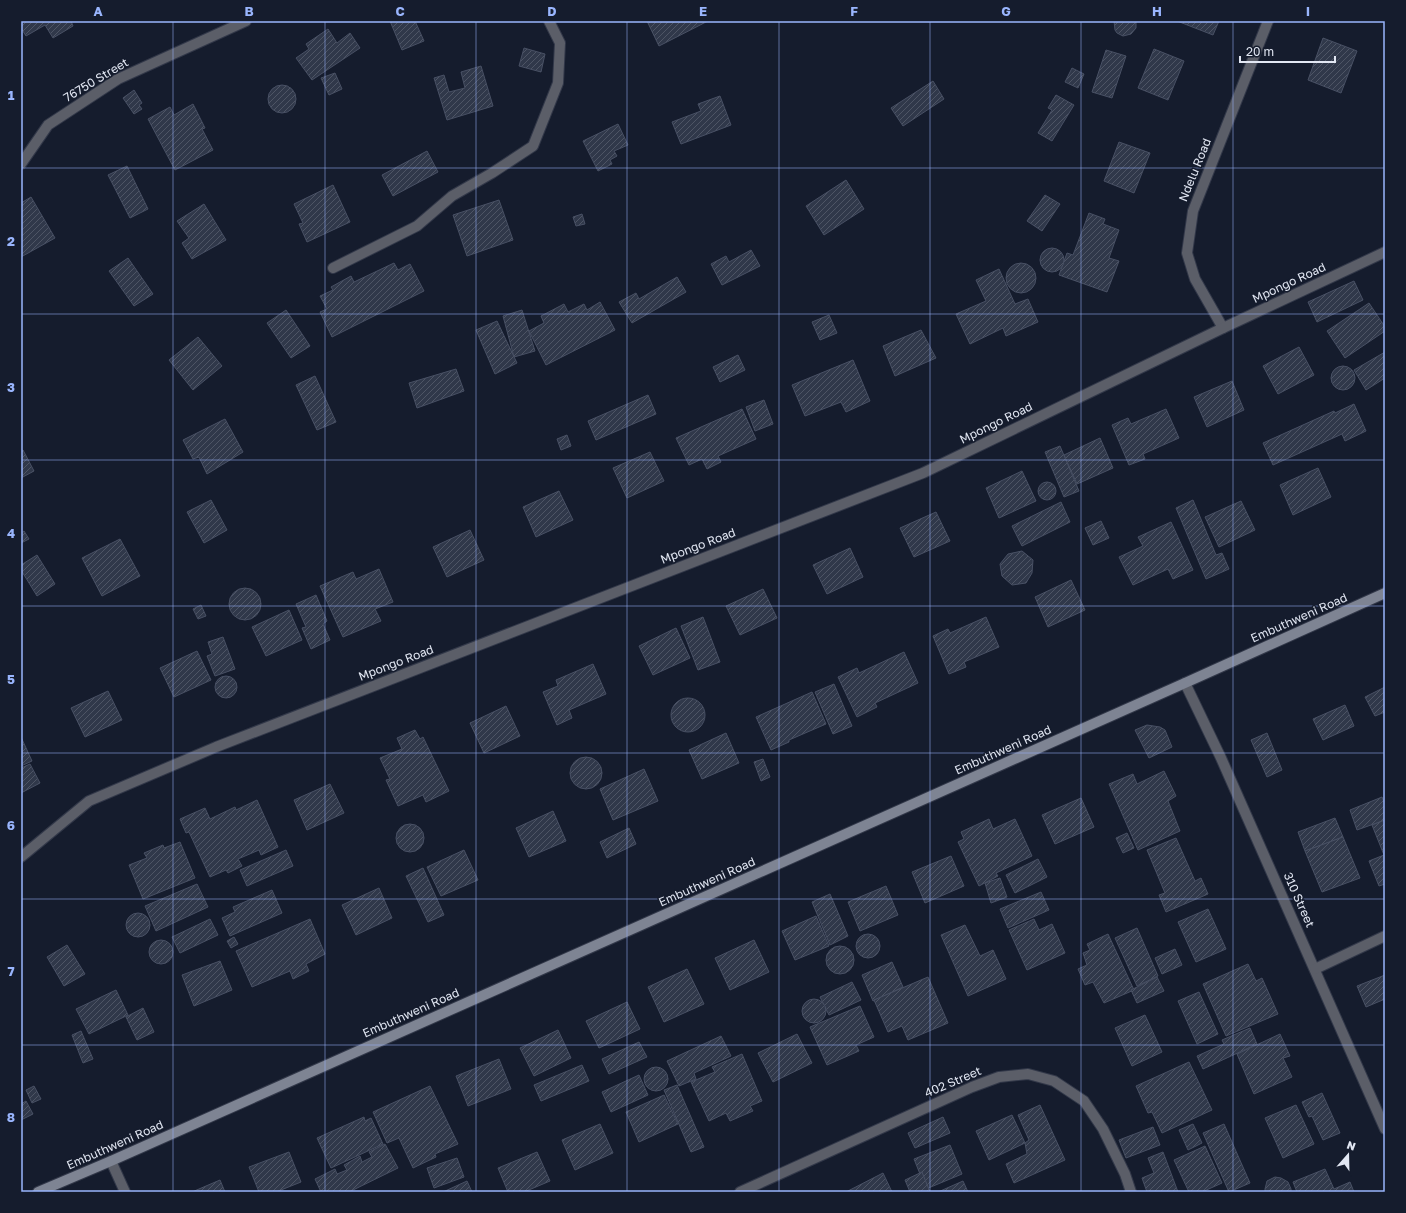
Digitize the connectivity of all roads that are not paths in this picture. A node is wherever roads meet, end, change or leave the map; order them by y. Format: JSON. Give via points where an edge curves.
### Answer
{"nodes":[{"id":1,"x":246,"y":21,"type":"edge"},
{"id":2,"x":549,"y":21,"type":"edge"},
{"id":3,"x":1268,"y":21,"type":"edge"},
{"id":4,"x":21,"y":164,"type":"edge"},
{"id":5,"x":1385,"y":252,"type":"edge"},
{"id":6,"x":333,"y":268,"type":"dead end"},
{"id":7,"x":1223,"y":328,"type":"junction"},
{"id":8,"x":1385,"y":593,"type":"edge"},
{"id":9,"x":1185,"y":683,"type":"junction"},
{"id":10,"x":21,"y":857,"type":"edge"},
{"id":11,"x":1385,"y":936,"type":"edge"},
{"id":12,"x":1315,"y":968,"type":"junction"},
{"id":13,"x":1385,"y":1129,"type":"edge"},
{"id":14,"x":111,"y":1161,"type":"junction"},
{"id":15,"x":38,"y":1192,"type":"edge"},
{"id":16,"x":125,"y":1192,"type":"edge"},
{"id":17,"x":740,"y":1192,"type":"edge"},
{"id":18,"x":1131,"y":1192,"type":"edge"}],
"edges":[{"from":1,"to":4,"type":"street","name":"76750 Street","via":[[118,79],[48,125]]},
{"from":2,"to":6,"type":"street","via":[[560,43],[558,83],[533,146],[452,196],[417,226]]},
{"from":3,"to":7,"type":"street","name":"Ndelu Road","via":[[1193,211],[1187,253],[1195,278]]},
{"from":5,"to":7,"type":"street","name":"Mpongo Road"},
{"from":7,"to":10,"type":"street","name":"Mpongo Road","via":[[923,473],[216,747],[89,801]]},
{"from":8,"to":9,"type":"street","name":"Embuthweni Road"},
{"from":9,"to":12,"type":"street","name":"310 Street"},
{"from":9,"to":14,"type":"street","name":"Embuthweni Road"},
{"from":11,"to":12,"type":"street"},
{"from":12,"to":13,"type":"street","name":"310 Street"},
{"from":14,"to":15,"type":"street","name":"Embuthweni Road"},
{"from":14,"to":16,"type":"street"},
{"from":17,"to":18,"type":"street","name":"402 Street","via":[[972,1087],[999,1077],[1028,1074],[1054,1081],[1084,1101],[1103,1129]]}]}
